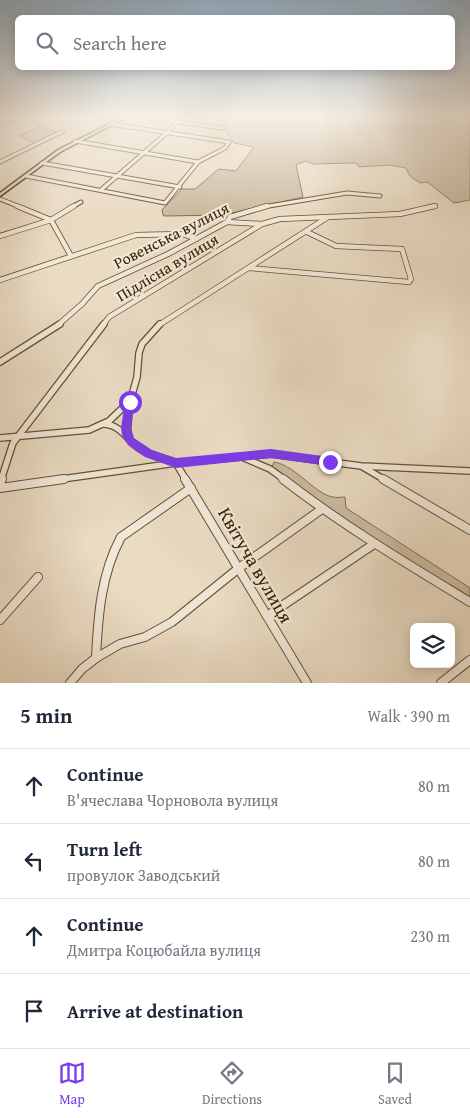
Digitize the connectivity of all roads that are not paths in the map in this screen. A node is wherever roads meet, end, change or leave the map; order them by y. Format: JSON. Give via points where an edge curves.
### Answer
{"nodes":[{"id":1,"x":27,"y":149,"type":"edge"},
{"id":2,"x":64,"y":149,"type":"edge"},
{"id":3,"x":117,"y":149,"type":"edge"},
{"id":4,"x":147,"y":149,"type":"edge"},
{"id":5,"x":222,"y":149,"type":"edge"},
{"id":6,"x":142,"y":153,"type":"junction"},
{"id":7,"x":0,"y":162,"type":"edge"},
{"id":8,"x":198,"y":162,"type":"junction"},
{"id":9,"x":42,"y":163,"type":"junction"},
{"id":10,"x":26,"y":176,"type":"junction"},
{"id":11,"x":116,"y":176,"type":"junction"},
{"id":12,"x":180,"y":187,"type":"junction"},
{"id":13,"x":102,"y":189,"type":"junction"},
{"id":14,"x":380,"y":196,"type":"dead end"},
{"id":15,"x":0,"y":197,"type":"edge"},
{"id":16,"x":81,"y":202,"type":"dead end"},
{"id":17,"x":435,"y":206,"type":"dead end"},
{"id":18,"x":329,"y":217,"type":"junction"},
{"id":19,"x":51,"y":220,"type":"junction"},
{"id":20,"x":227,"y":222,"type":"junction"},
{"id":21,"x":262,"y":224,"type":"junction"},
{"id":22,"x":307,"y":232,"type":"junction"},
{"id":23,"x":0,"y":236,"type":"edge"},
{"id":24,"x":196,"y":239,"type":"junction"},
{"id":25,"x":71,"y":256,"type":"junction"},
{"id":26,"x":249,"y":268,"type":"junction"},
{"id":27,"x":0,"y":280,"type":"edge"},
{"id":28,"x":0,"y":362,"type":"edge"},
{"id":29,"x":130,"y":402,"type":"junction"},
{"id":30,"x":104,"y":424,"type":"junction"},
{"id":31,"x":19,"y":435,"type":"junction"},
{"id":32,"x":127,"y":435,"type":"junction"},
{"id":33,"x":0,"y":438,"type":"edge"},
{"id":34,"x":241,"y":456,"type":"junction"},
{"id":35,"x":176,"y":463,"type":"junction"},
{"id":36,"x":361,"y":466,"type":"junction"},
{"id":37,"x":470,"y":471,"type":"edge"},
{"id":38,"x":0,"y":484,"type":"edge"},
{"id":39,"x":0,"y":488,"type":"edge"},
{"id":40,"x":191,"y":488,"type":"junction"},
{"id":41,"x":322,"y":509,"type":"junction"},
{"id":42,"x":470,"y":530,"type":"edge"},
{"id":43,"x":374,"y":544,"type":"junction"},
{"id":44,"x":239,"y":568,"type":"junction"},
{"id":45,"x":38,"y":577,"type":"dead end"},
{"id":46,"x":470,"y":602,"type":"edge"},
{"id":47,"x":267,"y":616,"type":"junction"},
{"id":48,"x":0,"y":620,"type":"edge"},
{"id":49,"x":96,"y":658,"type":"junction"},
{"id":50,"x":470,"y":660,"type":"edge"},
{"id":51,"x":70,"y":683,"type":"edge"},
{"id":52,"x":307,"y":683,"type":"edge"},
{"id":53,"x":441,"y":683,"type":"edge"}],
"edges":[{"from":1,"to":7,"type":"street"},
{"from":2,"to":9,"type":"main road"},
{"from":3,"to":6,"type":"street"},
{"from":4,"to":6,"type":"street"},
{"from":5,"to":8,"type":"street"},
{"from":6,"to":8,"type":"street"},
{"from":6,"to":11,"type":"street"},
{"from":8,"to":12,"type":"street"},
{"from":9,"to":10,"type":"main road"},
{"from":9,"to":11,"type":"street"},
{"from":10,"to":13,"type":"street"},
{"from":10,"to":15,"type":"main road"},
{"from":11,"to":12,"type":"street"},
{"from":11,"to":13,"type":"street"},
{"from":12,"to":13,"type":"street","via":[[165,203]]},
{"from":14,"to":20,"type":"street","name":"Ровенська вулиця","via":[[346,194],[317,198],[249,210],[230,217]]},
{"from":15,"to":19,"type":"street"},
{"from":16,"to":19,"type":"street"},
{"from":17,"to":18,"type":"street","name":"Підлісна вулиця","via":[[400,214]]},
{"from":18,"to":21,"type":"street","name":"Підлісна вулиця","via":[[280,219]]},
{"from":18,"to":22,"type":"street"},
{"from":19,"to":23,"type":"street"},
{"from":19,"to":25,"type":"street"},
{"from":20,"to":21,"type":"street"},
{"from":20,"to":24,"type":"street","name":"Ровенська вулиця"},
{"from":21,"to":31,"type":"street","name":"Підлісна вулиця","via":[[109,317]]},
{"from":22,"to":26,"type":"street"},
{"from":22,"to":26,"type":"street","via":[[336,246],[402,249],[411,280]]},
{"from":24,"to":25,"type":"street","via":[[183,234],[136,235]]},
{"from":24,"to":28,"type":"street","name":"Ровенська вулиця","via":[[98,286],[62,323]]},
{"from":25,"to":27,"type":"street"},
{"from":26,"to":29,"type":"street","via":[[162,321],[139,353]]},
{"from":29,"to":30,"type":"street"},
{"from":29,"to":32,"type":"street"},
{"from":30,"to":31,"type":"street","via":[[80,432]]},
{"from":30,"to":32,"type":"street","via":[[113,425]]},
{"from":31,"to":33,"type":"street"},
{"from":31,"to":38,"type":"street","name":"Підлісна вулиця","via":[[13,443]]},
{"from":32,"to":35,"type":"street","via":[[138,448]]},
{"from":34,"to":35,"type":"street"},
{"from":34,"to":36,"type":"street","via":[[271,454]]},
{"from":34,"to":41,"type":"street","via":[[270,469]]},
{"from":35,"to":39,"type":"street"},
{"from":35,"to":40,"type":"street","name":"Квітуча вулиця"},
{"from":36,"to":37,"type":"street"},
{"from":36,"to":42,"type":"street"},
{"from":40,"to":44,"type":"street","name":"Квітуча вулиця"},
{"from":40,"to":49,"type":"street","via":[[121,537],[114,547],[107,573]]},
{"from":41,"to":43,"type":"street"},
{"from":41,"to":44,"type":"street"},
{"from":43,"to":46,"type":"street"},
{"from":43,"to":47,"type":"street"},
{"from":44,"to":47,"type":"street","name":"Квітуча вулиця"},
{"from":44,"to":49,"type":"street","via":[[172,622]]},
{"from":45,"to":48,"type":"street"},
{"from":47,"to":52,"type":"street","name":"Квітуча вулиця"},
{"from":49,"to":51,"type":"street"},
{"from":50,"to":53,"type":"street"}]}
